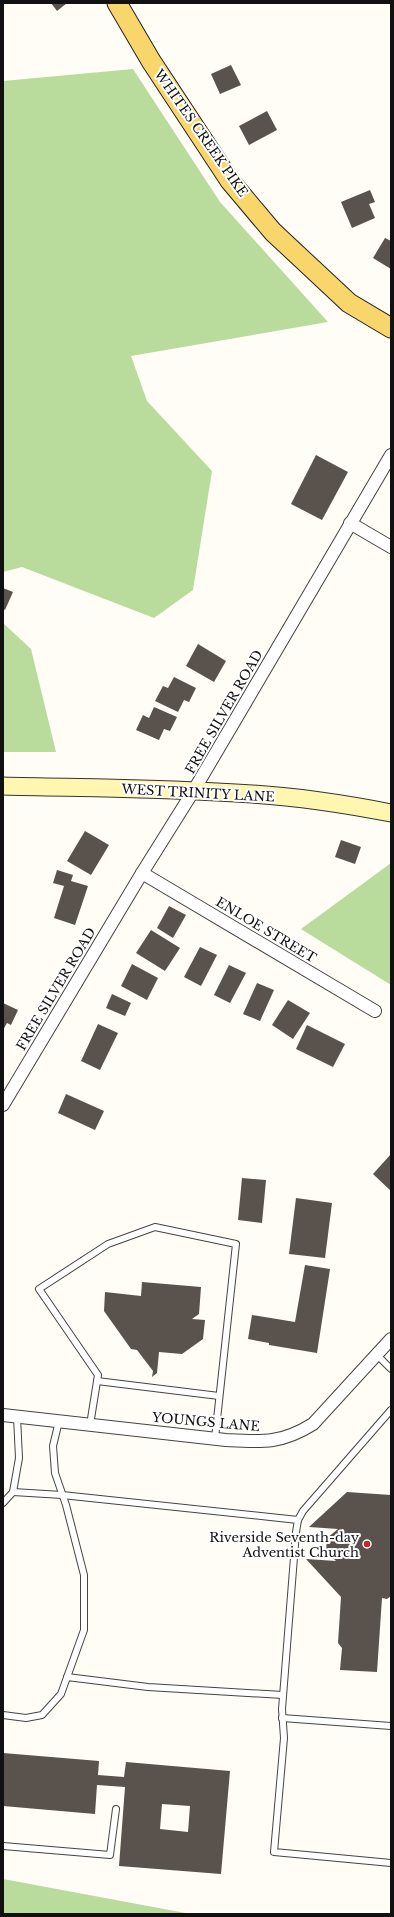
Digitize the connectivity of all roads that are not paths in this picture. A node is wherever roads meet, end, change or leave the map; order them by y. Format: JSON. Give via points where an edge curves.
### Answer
{"nodes":[{"id":1,"x":117,"y":3,"type":"edge"},
{"id":2,"x":391,"y":328,"type":"edge"},
{"id":3,"x":391,"y":456,"type":"edge"},
{"id":4,"x":350,"y":523,"type":"junction"},
{"id":5,"x":391,"y":547,"type":"edge"},
{"id":6,"x":3,"y":786,"type":"edge"},
{"id":7,"x":194,"y":790,"type":"junction"},
{"id":8,"x":391,"y":813,"type":"edge"},
{"id":9,"x":142,"y":873,"type":"junction"},
{"id":10,"x":375,"y":1011,"type":"dead end"},
{"id":11,"x":3,"y":1105,"type":"edge"},
{"id":12,"x":391,"y":1339,"type":"edge"},
{"id":13,"x":377,"y":1355,"type":"junction"},
{"id":14,"x":391,"y":1369,"type":"edge"},
{"id":15,"x":97,"y":1381,"type":"junction"},
{"id":16,"x":219,"y":1396,"type":"junction"},
{"id":17,"x":391,"y":1410,"type":"edge"},
{"id":18,"x":3,"y":1415,"type":"edge"},
{"id":19,"x":17,"y":1417,"type":"junction"},
{"id":20,"x":59,"y":1421,"type":"junction"},
{"id":21,"x":90,"y":1425,"type":"junction"},
{"id":22,"x":215,"y":1438,"type":"junction"},
{"id":23,"x":13,"y":1492,"type":"junction"},
{"id":24,"x":62,"y":1495,"type":"junction"},
{"id":25,"x":3,"y":1503,"type":"edge"},
{"id":26,"x":298,"y":1520,"type":"junction"},
{"id":27,"x":67,"y":1678,"type":"junction"},
{"id":28,"x":283,"y":1695,"type":"junction"},
{"id":29,"x":3,"y":1715,"type":"edge"},
{"id":30,"x":282,"y":1718,"type":"junction"},
{"id":31,"x":391,"y":1726,"type":"edge"},
{"id":32,"x":116,"y":1809,"type":"dead end"},
{"id":33,"x":3,"y":1846,"type":"edge"},
{"id":34,"x":391,"y":1863,"type":"edge"}],
"edges":[{"from":1,"to":2,"type":"main road","name":"WHITES CREEK PIKE","via":[[151,61],[230,181],[273,232],[349,303]]},
{"from":3,"to":4,"type":"street","name":"FREE SILVER ROAD"},
{"from":4,"to":5,"type":"street"},
{"from":4,"to":7,"type":"street","name":"FREE SILVER ROAD"},
{"from":6,"to":7,"type":"main road","name":"WEST TRINITY LANE"},
{"from":7,"to":8,"type":"main road","name":"WEST TRINITY LANE","via":[[307,800]]},
{"from":7,"to":9,"type":"street","name":"FREE SILVER ROAD"},
{"from":9,"to":10,"type":"street","name":"ENLOE STREET"},
{"from":9,"to":11,"type":"street","name":"FREE SILVER ROAD"},
{"from":12,"to":13,"type":"street","name":"YOUNGS LANE"},
{"from":13,"to":14,"type":"lane"},
{"from":13,"to":22,"type":"street","name":"YOUNGS LANE","via":[[313,1424],[297,1434],[281,1440],[260,1442]]},
{"from":15,"to":16,"type":"lane"},
{"from":15,"to":16,"type":"lane","via":[[98,1375],[39,1289],[108,1244],[155,1227],[236,1244]]},
{"from":15,"to":21,"type":"lane"},
{"from":16,"to":22,"type":"lane"},
{"from":17,"to":26,"type":"lane","via":[[310,1502]]},
{"from":18,"to":19,"type":"street","name":"YOUNGS LANE"},
{"from":19,"to":20,"type":"street","name":"YOUNGS LANE"},
{"from":19,"to":23,"type":"lane","via":[[19,1458]]},
{"from":20,"to":21,"type":"street","name":"YOUNGS LANE"},
{"from":20,"to":24,"type":"lane","via":[[53,1446],[55,1473]]},
{"from":21,"to":22,"type":"street","name":"YOUNGS LANE"},
{"from":23,"to":24,"type":"lane"},
{"from":23,"to":25,"type":"lane"},
{"from":24,"to":26,"type":"lane"},
{"from":24,"to":27,"type":"lane","via":[[84,1575],[84,1630]]},
{"from":26,"to":28,"type":"lane"},
{"from":27,"to":28,"type":"lane","via":[[148,1687]]},
{"from":27,"to":29,"type":"lane","via":[[61,1694],[42,1715],[26,1718]]},
{"from":28,"to":30,"type":"lane"},
{"from":30,"to":31,"type":"lane"},
{"from":30,"to":34,"type":"lane","via":[[284,1738],[274,1852]]},
{"from":32,"to":33,"type":"lane","via":[[110,1855]]}]}
